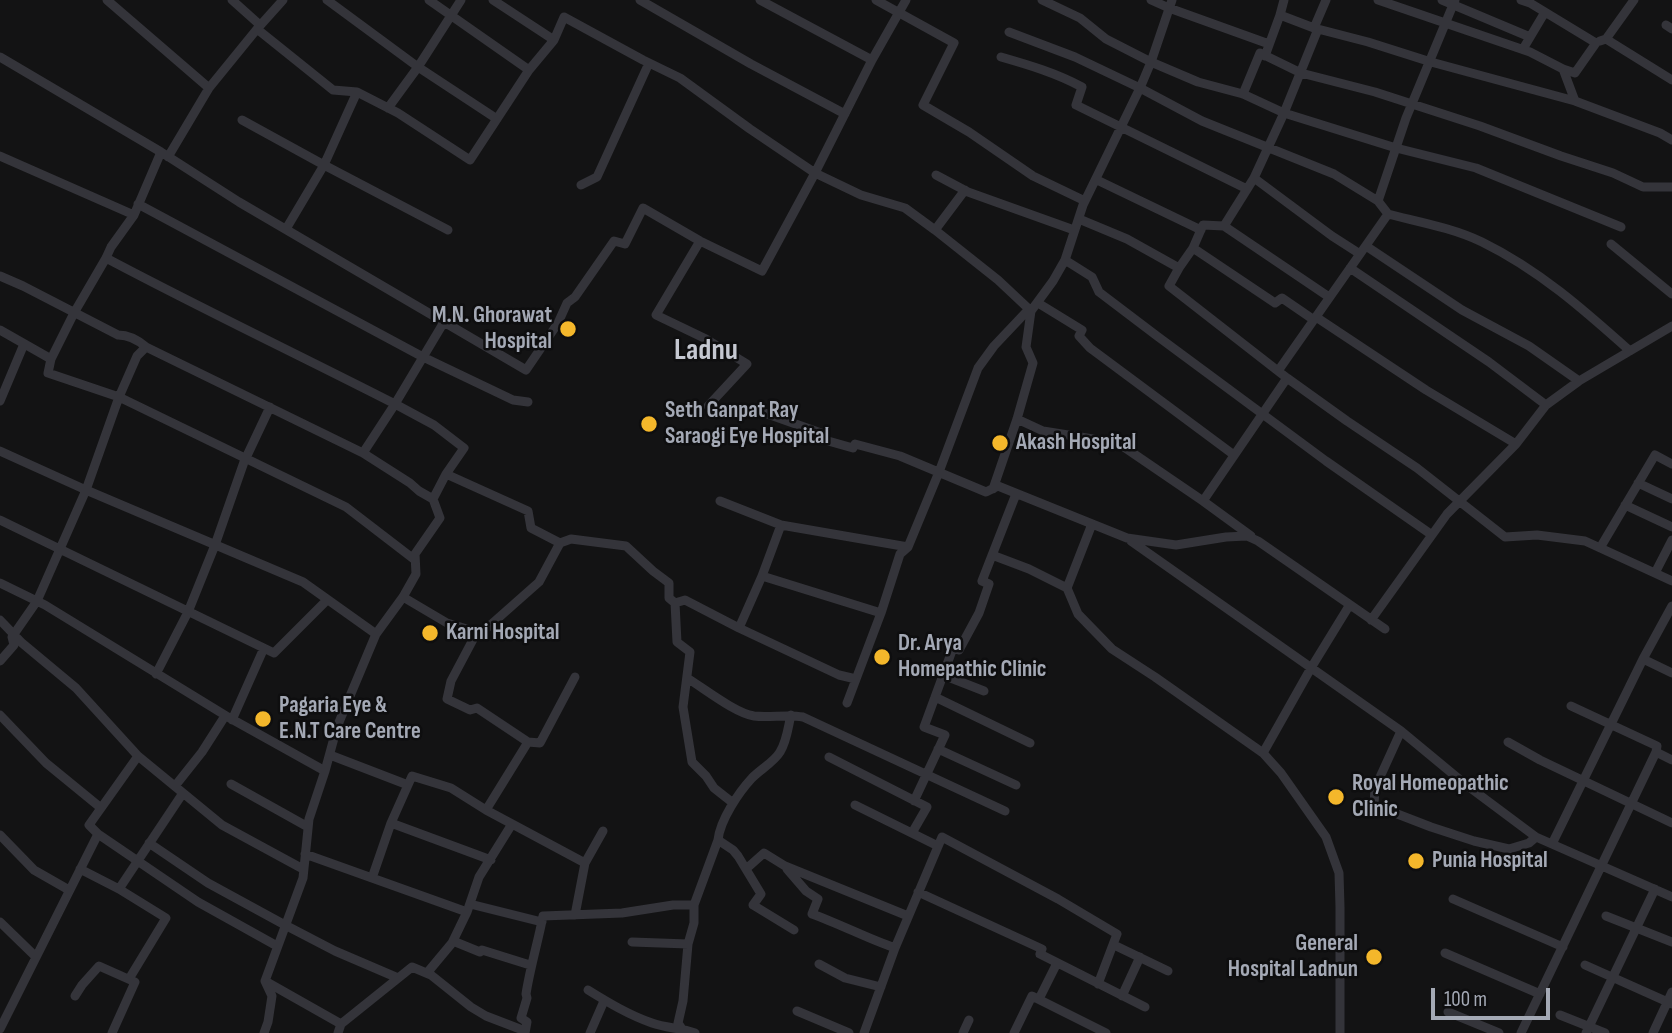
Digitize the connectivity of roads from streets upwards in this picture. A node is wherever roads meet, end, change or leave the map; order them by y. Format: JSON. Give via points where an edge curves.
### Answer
{"nodes":[{"id":1,"x":107,"y":0,"type":"edge"},
{"id":2,"x":232,"y":0,"type":"edge"},
{"id":3,"x":282,"y":0,"type":"edge"},
{"id":4,"x":327,"y":0,"type":"edge"},
{"id":5,"x":429,"y":0,"type":"edge"},
{"id":6,"x":461,"y":0,"type":"edge"},
{"id":7,"x":493,"y":0,"type":"edge"},
{"id":8,"x":640,"y":0,"type":"edge"},
{"id":9,"x":760,"y":0,"type":"edge"},
{"id":10,"x":876,"y":0,"type":"edge"},
{"id":11,"x":906,"y":0,"type":"edge"},
{"id":12,"x":1042,"y":0,"type":"edge"},
{"id":13,"x":1151,"y":0,"type":"edge"},
{"id":14,"x":1284,"y":0,"type":"edge"},
{"id":15,"x":1326,"y":0,"type":"edge"},
{"id":16,"x":1378,"y":0,"type":"edge"},
{"id":17,"x":1442,"y":0,"type":"edge"},
{"id":18,"x":1521,"y":0,"type":"edge"},
{"id":19,"x":1634,"y":0,"type":"edge"},
{"id":20,"x":1454,"y":2,"type":"edge"},
{"id":21,"x":1171,"y":4,"type":"edge"},
{"id":22,"x":1545,"y":12,"type":"junction"},
{"id":23,"x":900,"y":13,"type":"junction"},
{"id":24,"x":1280,"y":15,"type":"junction"},
{"id":25,"x":451,"y":16,"type":"junction"},
{"id":26,"x":1446,"y":23,"type":"junction"},
{"id":27,"x":259,"y":27,"type":"junction"},
{"id":28,"x":1316,"y":29,"type":"junction"},
{"id":29,"x":1009,"y":32,"type":"dead end"},
{"id":30,"x":1530,"y":37,"type":"junction"},
{"id":31,"x":1606,"y":39,"type":"junction"},
{"id":32,"x":554,"y":40,"type":"junction"},
{"id":33,"x":1596,"y":43,"type":"junction"},
{"id":34,"x":1269,"y":44,"type":"junction"},
{"id":35,"x":1524,"y":49,"type":"junction"},
{"id":36,"x":1265,"y":56,"type":"junction"},
{"id":37,"x":0,"y":57,"type":"edge"},
{"id":38,"x":1001,"y":57,"type":"dead end"},
{"id":39,"x":872,"y":60,"type":"junction"},
{"id":40,"x":1151,"y":62,"type":"junction"},
{"id":41,"x":1431,"y":62,"type":"junction"},
{"id":42,"x":649,"y":64,"type":"junction"},
{"id":43,"x":418,"y":67,"type":"junction"},
{"id":44,"x":1563,"y":69,"type":"junction"},
{"id":45,"x":529,"y":70,"type":"junction"},
{"id":46,"x":1301,"y":73,"type":"junction"},
{"id":47,"x":1672,"y":80,"type":"edge"},
{"id":48,"x":209,"y":88,"type":"junction"},
{"id":49,"x":1140,"y":88,"type":"junction"},
{"id":50,"x":357,"y":92,"type":"junction"},
{"id":51,"x":1243,"y":94,"type":"junction"},
{"id":52,"x":1574,"y":101,"type":"junction"},
{"id":53,"x":1412,"y":105,"type":"junction"},
{"id":54,"x":388,"y":108,"type":"junction"},
{"id":55,"x":1284,"y":113,"type":"junction"},
{"id":56,"x":845,"y":114,"type":"junction"},
{"id":57,"x":497,"y":119,"type":"junction"},
{"id":58,"x":242,"y":120,"type":"dead end"},
{"id":59,"x":1121,"y":127,"type":"junction"},
{"id":60,"x":1672,"y":140,"type":"edge"},
{"id":61,"x":1268,"y":148,"type":"junction"},
{"id":62,"x":1396,"y":148,"type":"junction"},
{"id":63,"x":165,"y":154,"type":"junction"},
{"id":64,"x":0,"y":156,"type":"edge"},
{"id":65,"x":324,"y":165,"type":"junction"},
{"id":66,"x":814,"y":173,"type":"junction"},
{"id":67,"x":936,"y":175,"type":"dead end"},
{"id":68,"x":1254,"y":178,"type":"junction"},
{"id":69,"x":1097,"y":180,"type":"junction"},
{"id":70,"x":581,"y":185,"type":"dead end"},
{"id":71,"x":1672,"y":187,"type":"edge"},
{"id":72,"x":1247,"y":189,"type":"junction"},
{"id":73,"x":965,"y":190,"type":"junction"},
{"id":74,"x":1085,"y":201,"type":"junction"},
{"id":75,"x":1378,"y":201,"type":"junction"},
{"id":76,"x":138,"y":204,"type":"junction"},
{"id":77,"x":1388,"y":214,"type":"junction"},
{"id":78,"x":134,"y":215,"type":"junction"},
{"id":79,"x":1079,"y":219,"type":"junction"},
{"id":80,"x":1224,"y":226,"type":"junction"},
{"id":81,"x":1621,"y":227,"type":"dead end"},
{"id":82,"x":286,"y":229,"type":"junction"},
{"id":83,"x":448,"y":230,"type":"dead end"},
{"id":84,"x":936,"y":230,"type":"junction"},
{"id":85,"x":1074,"y":230,"type":"junction"},
{"id":86,"x":1202,"y":230,"type":"junction"},
{"id":87,"x":700,"y":242,"type":"junction"},
{"id":88,"x":1611,"y":244,"type":"dead end"},
{"id":89,"x":1193,"y":248,"type":"junction"},
{"id":90,"x":1363,"y":250,"type":"junction"},
{"id":91,"x":106,"y":258,"type":"junction"},
{"id":92,"x":1065,"y":260,"type":"junction"},
{"id":93,"x":1180,"y":268,"type":"junction"},
{"id":94,"x":1350,"y":268,"type":"junction"},
{"id":95,"x":0,"y":276,"type":"edge"},
{"id":96,"x":1672,"y":294,"type":"edge"},
{"id":97,"x":1329,"y":297,"type":"junction"},
{"id":98,"x":1038,"y":303,"type":"junction"},
{"id":99,"x":1030,"y":310,"type":"junction"},
{"id":100,"x":74,"y":313,"type":"junction"},
{"id":101,"x":1315,"y":318,"type":"junction"},
{"id":102,"x":444,"y":322,"type":"junction"},
{"id":103,"x":1672,"y":326,"type":"edge"},
{"id":104,"x":0,"y":330,"type":"edge"},
{"id":105,"x":1663,"y":331,"type":"junction"},
{"id":106,"x":1672,"y":336,"type":"edge"},
{"id":107,"x":24,"y":344,"type":"junction"},
{"id":108,"x":146,"y":347,"type":"junction"},
{"id":109,"x":1630,"y":351,"type":"junction"},
{"id":110,"x":423,"y":357,"type":"junction"},
{"id":111,"x":51,"y":359,"type":"junction"},
{"id":112,"x":1278,"y":371,"type":"junction"},
{"id":113,"x":1287,"y":378,"type":"junction"},
{"id":114,"x":1579,"y":381,"type":"junction"},
{"id":115,"x":119,"y":397,"type":"junction"},
{"id":116,"x":0,"y":401,"type":"edge"},
{"id":117,"x":528,"y":402,"type":"dead end"},
{"id":118,"x":395,"y":404,"type":"junction"},
{"id":119,"x":1546,"y":405,"type":"junction"},
{"id":120,"x":270,"y":407,"type":"junction"},
{"id":121,"x":1262,"y":414,"type":"junction"},
{"id":122,"x":1017,"y":419,"type":"junction"},
{"id":123,"x":1516,"y":444,"type":"junction"},
{"id":124,"x":0,"y":451,"type":"edge"},
{"id":125,"x":363,"y":453,"type":"junction"},
{"id":126,"x":1234,"y":455,"type":"junction"},
{"id":127,"x":246,"y":459,"type":"junction"},
{"id":128,"x":1672,"y":464,"type":"edge"},
{"id":129,"x":939,"y":472,"type":"junction"},
{"id":130,"x":446,"y":474,"type":"junction"},
{"id":131,"x":1638,"y":483,"type":"junction"},
{"id":132,"x":993,"y":489,"type":"junction"},
{"id":133,"x":86,"y":490,"type":"junction"},
{"id":134,"x":1016,"y":494,"type":"junction"},
{"id":135,"x":433,"y":499,"type":"junction"},
{"id":136,"x":1672,"y":499,"type":"edge"},
{"id":137,"x":720,"y":501,"type":"dead end"},
{"id":138,"x":1203,"y":501,"type":"junction"},
{"id":139,"x":1460,"y":501,"type":"junction"},
{"id":140,"x":1625,"y":505,"type":"junction"},
{"id":141,"x":0,"y":520,"type":"edge"},
{"id":142,"x":1092,"y":524,"type":"junction"},
{"id":143,"x":781,"y":525,"type":"junction"},
{"id":144,"x":1672,"y":527,"type":"edge"},
{"id":145,"x":1432,"y":535,"type":"junction"},
{"id":146,"x":1127,"y":538,"type":"junction"},
{"id":147,"x":1672,"y":540,"type":"edge"},
{"id":148,"x":1258,"y":541,"type":"junction"},
{"id":149,"x":560,"y":542,"type":"junction"},
{"id":150,"x":215,"y":545,"type":"junction"},
{"id":151,"x":908,"y":547,"type":"junction"},
{"id":152,"x":1600,"y":548,"type":"junction"},
{"id":153,"x":60,"y":551,"type":"junction"},
{"id":154,"x":992,"y":555,"type":"junction"},
{"id":155,"x":415,"y":560,"type":"junction"},
{"id":156,"x":1655,"y":573,"type":"junction"},
{"id":157,"x":762,"y":576,"type":"junction"},
{"id":158,"x":1672,"y":581,"type":"edge"},
{"id":159,"x":0,"y":583,"type":"edge"},
{"id":160,"x":1067,"y":589,"type":"junction"},
{"id":161,"x":403,"y":597,"type":"junction"},
{"id":162,"x":327,"y":600,"type":"junction"},
{"id":163,"x":37,"y":601,"type":"junction"},
{"id":164,"x":676,"y":603,"type":"junction"},
{"id":165,"x":1349,"y":606,"type":"junction"},
{"id":166,"x":1672,"y":606,"type":"edge"},
{"id":167,"x":188,"y":612,"type":"junction"},
{"id":168,"x":881,"y":613,"type":"junction"},
{"id":169,"x":0,"y":620,"type":"edge"},
{"id":170,"x":1371,"y":620,"type":"junction"},
{"id":171,"x":739,"y":628,"type":"junction"},
{"id":172,"x":1385,"y":629,"type":"dead end"},
{"id":173,"x":477,"y":632,"type":"junction"},
{"id":174,"x":13,"y":634,"type":"junction"},
{"id":175,"x":376,"y":634,"type":"junction"},
{"id":176,"x":264,"y":648,"type":"junction"},
{"id":177,"x":1643,"y":659,"type":"junction"},
{"id":178,"x":0,"y":661,"type":"edge"},
{"id":179,"x":1311,"y":668,"type":"junction"},
{"id":180,"x":1672,"y":673,"type":"edge"},
{"id":181,"x":156,"y":674,"type":"junction"},
{"id":182,"x":943,"y":675,"type":"junction"},
{"id":183,"x":575,"y":677,"type":"dead end"},
{"id":184,"x":687,"y":678,"type":"junction"},
{"id":185,"x":856,"y":679,"type":"junction"},
{"id":186,"x":984,"y":691,"type":"dead end"},
{"id":187,"x":935,"y":697,"type":"junction"},
{"id":188,"x":847,"y":703,"type":"dead end"},
{"id":189,"x":1571,"y":706,"type":"dead end"},
{"id":190,"x":0,"y":715,"type":"edge"},
{"id":191,"x":791,"y":715,"type":"junction"},
{"id":192,"x":228,"y":718,"type":"junction"},
{"id":193,"x":1611,"y":725,"type":"junction"},
{"id":194,"x":1401,"y":731,"type":"junction"},
{"id":195,"x":528,"y":742,"type":"junction"},
{"id":196,"x":1508,"y":742,"type":"dead end"},
{"id":197,"x":1030,"y":743,"type":"dead end"},
{"id":198,"x":938,"y":749,"type":"junction"},
{"id":199,"x":1656,"y":752,"type":"junction"},
{"id":200,"x":1263,"y":753,"type":"junction"},
{"id":201,"x":330,"y":755,"type":"junction"},
{"id":202,"x":138,"y":757,"type":"junction"},
{"id":203,"x":829,"y":757,"type":"dead end"},
{"id":204,"x":1672,"y":760,"type":"edge"},
{"id":205,"x":325,"y":771,"type":"junction"},
{"id":206,"x":926,"y":774,"type":"junction"},
{"id":207,"x":1583,"y":781,"type":"junction"},
{"id":208,"x":231,"y":784,"type":"dead end"},
{"id":209,"x":408,"y":785,"type":"junction"},
{"id":210,"x":1016,"y":785,"type":"dead end"},
{"id":211,"x":175,"y":786,"type":"junction"},
{"id":212,"x":183,"y":793,"type":"junction"},
{"id":213,"x":914,"y":801,"type":"junction"},
{"id":214,"x":733,"y":803,"type":"junction"},
{"id":215,"x":1631,"y":804,"type":"junction"},
{"id":216,"x":855,"y":805,"type":"dead end"},
{"id":217,"x":101,"y":808,"type":"junction"},
{"id":218,"x":485,"y":810,"type":"junction"},
{"id":219,"x":1005,"y":811,"type":"dead end"},
{"id":220,"x":391,"y":823,"type":"junction"},
{"id":221,"x":1672,"y":823,"type":"edge"},
{"id":222,"x":512,"y":824,"type":"junction"},
{"id":223,"x":308,"y":827,"type":"junction"},
{"id":224,"x":603,"y":831,"type":"dead end"},
{"id":225,"x":912,"y":833,"type":"junction"},
{"id":226,"x":98,"y":834,"type":"junction"},
{"id":227,"x":0,"y":835,"type":"edge"},
{"id":228,"x":1536,"y":837,"type":"junction"},
{"id":229,"x":718,"y":840,"type":"junction"},
{"id":230,"x":149,"y":843,"type":"junction"},
{"id":231,"x":1552,"y":844,"type":"junction"},
{"id":232,"x":937,"y":846,"type":"junction"},
{"id":233,"x":305,"y":854,"type":"junction"},
{"id":234,"x":491,"y":860,"type":"junction"},
{"id":235,"x":138,"y":862,"type":"junction"},
{"id":236,"x":585,"y":863,"type":"junction"},
{"id":237,"x":1602,"y":865,"type":"junction"},
{"id":238,"x":785,"y":866,"type":"junction"},
{"id":239,"x":80,"y":869,"type":"junction"},
{"id":240,"x":303,"y":869,"type":"junction"},
{"id":241,"x":746,"y":869,"type":"junction"},
{"id":242,"x":372,"y":878,"type":"junction"},
{"id":243,"x":69,"y":890,"type":"junction"},
{"id":244,"x":119,"y":890,"type":"junction"},
{"id":245,"x":1656,"y":890,"type":"junction"},
{"id":246,"x":918,"y":892,"type":"junction"},
{"id":247,"x":1672,"y":897,"type":"edge"},
{"id":248,"x":1453,"y":899,"type":"dead end"},
{"id":249,"x":694,"y":905,"type":"junction"},
{"id":250,"x":469,"y":908,"type":"junction"},
{"id":251,"x":575,"y":915,"type":"junction"},
{"id":252,"x":908,"y":916,"type":"junction"},
{"id":253,"x":1606,"y":916,"type":"dead end"},
{"id":254,"x":0,"y":922,"type":"edge"},
{"id":255,"x":542,"y":922,"type":"junction"},
{"id":256,"x":285,"y":925,"type":"junction"},
{"id":257,"x":1636,"y":929,"type":"junction"},
{"id":258,"x":794,"y":930,"type":"dead end"},
{"id":259,"x":453,"y":941,"type":"junction"},
{"id":260,"x":632,"y":942,"type":"dead end"},
{"id":261,"x":1672,"y":942,"type":"edge"},
{"id":262,"x":688,"y":944,"type":"junction"},
{"id":263,"x":1114,"y":945,"type":"junction"},
{"id":264,"x":277,"y":946,"type":"junction"},
{"id":265,"x":1563,"y":947,"type":"junction"},
{"id":266,"x":895,"y":948,"type":"junction"},
{"id":267,"x":1445,"y":953,"type":"dead end"},
{"id":268,"x":35,"y":957,"type":"junction"},
{"id":269,"x":1140,"y":957,"type":"junction"},
{"id":270,"x":1057,"y":963,"type":"junction"},
{"id":271,"x":819,"y":964,"type":"dead end"},
{"id":272,"x":1585,"y":964,"type":"dead end"},
{"id":273,"x":530,"y":965,"type":"junction"},
{"id":274,"x":1168,"y":971,"type":"dead end"},
{"id":275,"x":426,"y":973,"type":"junction"},
{"id":276,"x":1613,"y":977,"type":"junction"},
{"id":277,"x":398,"y":978,"type":"junction"},
{"id":278,"x":129,"y":979,"type":"junction"},
{"id":279,"x":264,"y":981,"type":"junction"},
{"id":280,"x":1098,"y":984,"type":"junction"},
{"id":281,"x":881,"y":987,"type":"junction"},
{"id":282,"x":588,"y":990,"type":"dead end"},
{"id":283,"x":1672,"y":992,"type":"edge"},
{"id":284,"x":1540,"y":994,"type":"junction"},
{"id":285,"x":75,"y":996,"type":"dead end"},
{"id":286,"x":1122,"y":996,"type":"junction"},
{"id":287,"x":1039,"y":999,"type":"junction"},
{"id":288,"x":604,"y":1001,"type":"junction"},
{"id":289,"x":1670,"y":1003,"type":"edge"},
{"id":290,"x":1145,"y":1007,"type":"dead end"},
{"id":291,"x":797,"y":1011,"type":"dead end"},
{"id":292,"x":1448,"y":1012,"type":"dead end"},
{"id":293,"x":3,"y":1015,"type":"edge"},
{"id":294,"x":1560,"y":1015,"type":"dead end"},
{"id":295,"x":969,"y":1020,"type":"dead end"},
{"id":296,"x":340,"y":1028,"type":"edge"},
{"id":297,"x":0,"y":1029,"type":"edge"},
{"id":298,"x":1588,"y":1030,"type":"edge"},
{"id":299,"x":682,"y":1031,"type":"edge"},
{"id":300,"x":525,"y":1032,"type":"edge"},
{"id":301,"x":112,"y":1033,"type":"edge"},
{"id":302,"x":264,"y":1033,"type":"edge"},
{"id":303,"x":590,"y":1033,"type":"edge"},
{"id":304,"x":695,"y":1033,"type":"edge"},
{"id":305,"x":849,"y":1033,"type":"edge"},
{"id":306,"x":864,"y":1033,"type":"edge"},
{"id":307,"x":963,"y":1033,"type":"edge"},
{"id":308,"x":1014,"y":1033,"type":"edge"},
{"id":309,"x":1106,"y":1033,"type":"edge"},
{"id":310,"x":1340,"y":1033,"type":"edge"},
{"id":311,"x":1499,"y":1033,"type":"edge"},
{"id":312,"x":1521,"y":1033,"type":"edge"},
{"id":313,"x":1605,"y":1033,"type":"edge"},
{"id":314,"x":1653,"y":1033,"type":"edge"}],
"edges":[{"from":1,"to":48,"type":"street"},
{"from":2,"to":27,"type":"street"},
{"from":3,"to":27,"type":"street"},
{"from":4,"to":43,"type":"street"},
{"from":5,"to":25,"type":"street"},
{"from":6,"to":25,"type":"street"},
{"from":7,"to":32,"type":"street"},
{"from":8,"to":56,"type":"street"},
{"from":9,"to":39,"type":"street"},
{"from":10,"to":23,"type":"street"},
{"from":11,"to":23,"type":"street"},
{"from":12,"to":40,"type":"street"},
{"from":13,"to":21,"type":"street"},
{"from":14,"to":24,"type":"street"},
{"from":15,"to":28,"type":"street"},
{"from":16,"to":26,"type":"street"},
{"from":17,"to":20,"type":"street"},
{"from":18,"to":22,"type":"street"},
{"from":19,"to":31,"type":"street"},
{"from":20,"to":26,"type":"street"},
{"from":20,"to":30,"type":"street"},
{"from":21,"to":34,"type":"street"},
{"from":21,"to":40,"type":"street"},
{"from":22,"to":30,"type":"street"},
{"from":22,"to":33,"type":"street"},
{"from":23,"to":39,"type":"street"},
{"from":23,"to":74,"type":"street","via":[[954,43],[923,105],[1033,176]]},
{"from":24,"to":28,"type":"street"},
{"from":24,"to":34,"type":"street"},
{"from":25,"to":43,"type":"street"},
{"from":25,"to":45,"type":"street"},
{"from":26,"to":35,"type":"street"},
{"from":26,"to":41,"type":"street"},
{"from":27,"to":48,"type":"street"},
{"from":27,"to":50,"type":"street","via":[[333,90]]},
{"from":28,"to":41,"type":"street"},
{"from":28,"to":46,"type":"street"},
{"from":29,"to":49,"type":"street"},
{"from":30,"to":35,"type":"street"},
{"from":31,"to":33,"type":"street"},
{"from":31,"to":47,"type":"street"},
{"from":32,"to":42,"type":"street","via":[[564,17]]},
{"from":32,"to":45,"type":"street"},
{"from":33,"to":44,"type":"street","via":[[1575,73]]},
{"from":34,"to":36,"type":"street"},
{"from":35,"to":44,"type":"street"},
{"from":36,"to":46,"type":"street"},
{"from":36,"to":51,"type":"street","via":[[1259,53]]},
{"from":37,"to":63,"type":"street"},
{"from":38,"to":59,"type":"street","via":[[1082,87],[1076,105]]},
{"from":39,"to":56,"type":"street"},
{"from":40,"to":49,"type":"street"},
{"from":40,"to":51,"type":"street"},
{"from":41,"to":52,"type":"street"},
{"from":41,"to":53,"type":"street"},
{"from":42,"to":66,"type":"street","via":[[680,78]]},
{"from":42,"to":70,"type":"street","via":[[597,177]]},
{"from":43,"to":54,"type":"street"},
{"from":43,"to":57,"type":"street"},
{"from":44,"to":52,"type":"street"},
{"from":45,"to":57,"type":"street"},
{"from":46,"to":53,"type":"street"},
{"from":46,"to":55,"type":"street"},
{"from":48,"to":63,"type":"street"},
{"from":49,"to":59,"type":"street"},
{"from":49,"to":61,"type":"street","via":[[1202,121]]},
{"from":50,"to":54,"type":"street"},
{"from":50,"to":65,"type":"street"},
{"from":51,"to":55,"type":"street"},
{"from":52,"to":60,"type":"street"},
{"from":53,"to":62,"type":"street"},
{"from":53,"to":71,"type":"street","via":[[1480,125],[1643,187]]},
{"from":54,"to":57,"type":"street","via":[[471,160]]},
{"from":55,"to":61,"type":"street"},
{"from":55,"to":62,"type":"street"},
{"from":56,"to":66,"type":"street"},
{"from":58,"to":65,"type":"street"},
{"from":59,"to":69,"type":"street"},
{"from":59,"to":72,"type":"street"},
{"from":61,"to":68,"type":"street"},
{"from":61,"to":75,"type":"street","via":[[1334,174]]},
{"from":62,"to":75,"type":"street"},
{"from":62,"to":81,"type":"street","via":[[1476,168]]},
{"from":63,"to":76,"type":"street"},
{"from":63,"to":82,"type":"street"},
{"from":64,"to":78,"type":"street"},
{"from":65,"to":82,"type":"street"},
{"from":65,"to":83,"type":"street"},
{"from":66,"to":84,"type":"street","via":[[860,195],[905,208]]},
{"from":66,"to":87,"type":"street","via":[[762,271]]},
{"from":67,"to":73,"type":"street"},
{"from":68,"to":72,"type":"street"},
{"from":68,"to":90,"type":"street","via":[[1332,236]]},
{"from":69,"to":74,"type":"street"},
{"from":69,"to":86,"type":"street"},
{"from":72,"to":80,"type":"street"},
{"from":73,"to":84,"type":"street"},
{"from":73,"to":85,"type":"street"},
{"from":74,"to":79,"type":"street"},
{"from":75,"to":77,"type":"street"},
{"from":76,"to":78,"type":"street"},
{"from":76,"to":110,"type":"street"},
{"from":77,"to":90,"type":"street"},
{"from":77,"to":109,"type":"street","via":[[1480,242],[1542,276]]},
{"from":78,"to":91,"type":"street"},
{"from":79,"to":85,"type":"street"},
{"from":79,"to":93,"type":"street"},
{"from":80,"to":86,"type":"street","via":[[1203,225]]},
{"from":80,"to":97,"type":"street"},
{"from":82,"to":102,"type":"street"},
{"from":84,"to":99,"type":"street"},
{"from":85,"to":92,"type":"street"},
{"from":86,"to":89,"type":"street"},
{"from":87,"to":102,"type":"street","via":[[643,208],[625,244],[614,241],[567,303],[526,370]]},
{"from":87,"to":129,"type":"street","via":[[656,315],[747,364],[708,406],[723,414],[759,411],[821,433],[821,439],[900,456]]},
{"from":88,"to":96,"type":"street"},
{"from":89,"to":93,"type":"street"},
{"from":89,"to":101,"type":"street","via":[[1275,303],[1282,298]]},
{"from":90,"to":94,"type":"street"},
{"from":90,"to":114,"type":"street","via":[[1529,346]]},
{"from":91,"to":100,"type":"street"},
{"from":91,"to":118,"type":"street"},
{"from":92,"to":98,"type":"street"},
{"from":92,"to":121,"type":"street","via":[[1092,277],[1099,292]]},
{"from":93,"to":112,"type":"street","via":[[1169,286]]},
{"from":94,"to":97,"type":"street"},
{"from":94,"to":119,"type":"street"},
{"from":95,"to":100,"type":"street"},
{"from":97,"to":101,"type":"street"},
{"from":98,"to":99,"type":"street"},
{"from":98,"to":126,"type":"street","via":[[1082,330],[1079,336],[1090,348]]},
{"from":99,"to":122,"type":"street","via":[[1026,347],[1033,363]]},
{"from":99,"to":129,"type":"street","via":[[993,346],[978,369]]},
{"from":100,"to":108,"type":"street"},
{"from":100,"to":111,"type":"street"},
{"from":101,"to":112,"type":"street"},
{"from":101,"to":123,"type":"street"},
{"from":102,"to":110,"type":"street"},
{"from":103,"to":105,"type":"street"},
{"from":104,"to":107,"type":"street"},
{"from":105,"to":106,"type":"street"},
{"from":105,"to":109,"type":"street"},
{"from":107,"to":111,"type":"street"},
{"from":107,"to":116,"type":"street"},
{"from":108,"to":115,"type":"street","via":[[137,356]]},
{"from":108,"to":120,"type":"street"},
{"from":109,"to":114,"type":"street"},
{"from":110,"to":117,"type":"street","via":[[513,400]]},
{"from":110,"to":118,"type":"street"},
{"from":111,"to":115,"type":"street","via":[[48,373]]},
{"from":112,"to":113,"type":"street"},
{"from":113,"to":121,"type":"street"},
{"from":113,"to":139,"type":"street"},
{"from":114,"to":119,"type":"street"},
{"from":115,"to":127,"type":"street"},
{"from":115,"to":133,"type":"street"},
{"from":118,"to":125,"type":"street"},
{"from":118,"to":130,"type":"street","via":[[464,448]]},
{"from":119,"to":123,"type":"street"},
{"from":120,"to":125,"type":"street"},
{"from":120,"to":127,"type":"street"},
{"from":121,"to":126,"type":"street"},
{"from":121,"to":145,"type":"street"},
{"from":122,"to":132,"type":"street"},
{"from":122,"to":138,"type":"street","via":[[1043,431],[1118,443]]},
{"from":123,"to":139,"type":"street"},
{"from":124,"to":133,"type":"street"},
{"from":125,"to":135,"type":"street"},
{"from":126,"to":138,"type":"street"},
{"from":127,"to":150,"type":"street"},
{"from":127,"to":155,"type":"street","via":[[346,507]]},
{"from":128,"to":131,"type":"street","via":[[1655,455]]},
{"from":129,"to":132,"type":"street","via":[[986,492]]},
{"from":129,"to":151,"type":"street"},
{"from":130,"to":135,"type":"street"},
{"from":130,"to":149,"type":"street","via":[[528,511],[531,528]]},
{"from":131,"to":136,"type":"street"},
{"from":131,"to":140,"type":"street"},
{"from":132,"to":134,"type":"street","via":[[998,486]]},
{"from":133,"to":150,"type":"street"},
{"from":133,"to":153,"type":"street"},
{"from":134,"to":142,"type":"street"},
{"from":134,"to":154,"type":"street"},
{"from":135,"to":155,"type":"street","via":[[439,518]]},
{"from":137,"to":143,"type":"street"},
{"from":138,"to":148,"type":"street"},
{"from":139,"to":145,"type":"street"},
{"from":139,"to":152,"type":"street","via":[[1505,537],[1585,541]]},
{"from":140,"to":144,"type":"street"},
{"from":140,"to":152,"type":"street"},
{"from":141,"to":153,"type":"street"},
{"from":142,"to":146,"type":"street"},
{"from":142,"to":160,"type":"street"},
{"from":143,"to":151,"type":"street"},
{"from":143,"to":157,"type":"street"},
{"from":145,"to":170,"type":"street"},
{"from":146,"to":148,"type":"street","via":[[1176,545],[1226,537],[1247,536]]},
{"from":146,"to":179,"type":"street"},
{"from":147,"to":156,"type":"street"},
{"from":148,"to":165,"type":"street"},
{"from":149,"to":164,"type":"street","via":[[571,539],[626,546],[669,583],[669,598]]},
{"from":149,"to":173,"type":"street","via":[[539,582]]},
{"from":150,"to":162,"type":"street","via":[[303,582]]},
{"from":150,"to":167,"type":"street"},
{"from":151,"to":168,"type":"street","via":[[900,554]]},
{"from":152,"to":156,"type":"street"},
{"from":153,"to":163,"type":"street"},
{"from":153,"to":167,"type":"street"},
{"from":154,"to":160,"type":"street"},
{"from":154,"to":182,"type":"street","via":[[982,581],[989,584],[979,612],[959,650],[953,648]]},
{"from":155,"to":161,"type":"street","via":[[416,574]]},
{"from":156,"to":158,"type":"street"},
{"from":157,"to":168,"type":"street"},
{"from":157,"to":171,"type":"street"},
{"from":159,"to":163,"type":"street"},
{"from":160,"to":200,"type":"street","via":[[1078,614],[1112,649]]},
{"from":161,"to":173,"type":"street","via":[[447,623]]},
{"from":161,"to":175,"type":"street"},
{"from":162,"to":175,"type":"street"},
{"from":162,"to":176,"type":"street","via":[[274,653]]},
{"from":163,"to":174,"type":"street"},
{"from":163,"to":181,"type":"street"},
{"from":164,"to":171,"type":"street","via":[[685,600]]},
{"from":164,"to":184,"type":"street","via":[[677,642],[690,652]]},
{"from":165,"to":170,"type":"street"},
{"from":165,"to":179,"type":"street"},
{"from":166,"to":177,"type":"street"},
{"from":167,"to":176,"type":"street"},
{"from":167,"to":181,"type":"street"},
{"from":168,"to":185,"type":"street"},
{"from":169,"to":174,"type":"street"},
{"from":170,"to":172,"type":"street"},
{"from":171,"to":185,"type":"street"},
{"from":173,"to":195,"type":"street","via":[[451,681],[447,699],[470,710],[477,708]]},
{"from":174,"to":178,"type":"street","via":[[14,645]]},
{"from":174,"to":202,"type":"street","via":[[76,688]]},
{"from":175,"to":201,"type":"street"},
{"from":176,"to":192,"type":"street"},
{"from":177,"to":180,"type":"street"},
{"from":177,"to":193,"type":"street"},
{"from":179,"to":194,"type":"street"},
{"from":179,"to":200,"type":"street"},
{"from":181,"to":192,"type":"street"},
{"from":182,"to":186,"type":"street"},
{"from":182,"to":187,"type":"street"},
{"from":183,"to":195,"type":"street","via":[[540,743]]},
{"from":184,"to":191,"type":"street","via":[[741,712]]},
{"from":184,"to":214,"type":"street","via":[[683,707],[692,762]]},
{"from":185,"to":188,"type":"street"},
{"from":187,"to":197,"type":"street"},
{"from":187,"to":198,"type":"street","via":[[924,727],[945,735]]},
{"from":189,"to":193,"type":"street"},
{"from":190,"to":217,"type":"street","via":[[46,763]]},
{"from":191,"to":206,"type":"street"},
{"from":191,"to":214,"type":"street","via":[[780,754],[752,778]]},
{"from":192,"to":205,"type":"street"},
{"from":192,"to":211,"type":"street"},
{"from":193,"to":199,"type":"street","via":[[1657,746]]},
{"from":193,"to":207,"type":"street"},
{"from":194,"to":228,"type":"street"},
{"from":194,"to":228,"type":"street","via":[[1375,788],[1374,805],[1509,849]]},
{"from":195,"to":218,"type":"street"},
{"from":196,"to":207,"type":"street"},
{"from":198,"to":206,"type":"street"},
{"from":198,"to":210,"type":"street"},
{"from":199,"to":204,"type":"street"},
{"from":199,"to":215,"type":"street"},
{"from":200,"to":310,"type":"street","via":[[1326,837],[1339,873]]},
{"from":201,"to":205,"type":"street"},
{"from":201,"to":209,"type":"street"},
{"from":202,"to":211,"type":"street"},
{"from":202,"to":217,"type":"street"},
{"from":203,"to":213,"type":"street"},
{"from":205,"to":223,"type":"street"},
{"from":206,"to":213,"type":"street"},
{"from":206,"to":219,"type":"street"},
{"from":207,"to":215,"type":"street"},
{"from":207,"to":231,"type":"street"},
{"from":208,"to":223,"type":"street"},
{"from":209,"to":218,"type":"street","via":[[412,776],[451,788]]},
{"from":209,"to":220,"type":"street"},
{"from":211,"to":212,"type":"street"},
{"from":212,"to":230,"type":"street"},
{"from":212,"to":240,"type":"street","via":[[222,825]]},
{"from":213,"to":225,"type":"street","via":[[927,807]]},
{"from":214,"to":229,"type":"street"},
{"from":215,"to":221,"type":"street"},
{"from":215,"to":237,"type":"street"},
{"from":216,"to":225,"type":"street"},
{"from":217,"to":226,"type":"street","via":[[89,825]]},
{"from":218,"to":222,"type":"street"},
{"from":220,"to":234,"type":"street"},
{"from":220,"to":242,"type":"street"},
{"from":222,"to":234,"type":"street"},
{"from":222,"to":236,"type":"street"},
{"from":223,"to":233,"type":"street"},
{"from":224,"to":236,"type":"street"},
{"from":225,"to":232,"type":"street"},
{"from":226,"to":235,"type":"street"},
{"from":226,"to":239,"type":"street"},
{"from":227,"to":243,"type":"street","via":[[34,870]]},
{"from":228,"to":231,"type":"street"},
{"from":229,"to":241,"type":"street","via":[[733,850]]},
{"from":229,"to":249,"type":"street"},
{"from":230,"to":235,"type":"street"},
{"from":230,"to":256,"type":"street","via":[[208,883]]},
{"from":231,"to":237,"type":"street"},
{"from":232,"to":246,"type":"street"},
{"from":232,"to":263,"type":"street","via":[[942,837],[1046,892],[1117,934]]},
{"from":233,"to":240,"type":"street"},
{"from":233,"to":242,"type":"street"},
{"from":234,"to":250,"type":"street","via":[[479,877]]},
{"from":235,"to":244,"type":"street"},
{"from":235,"to":264,"type":"street"},
{"from":236,"to":251,"type":"street"},
{"from":237,"to":245,"type":"street"},
{"from":237,"to":265,"type":"street"},
{"from":238,"to":241,"type":"street","via":[[764,853]]},
{"from":238,"to":252,"type":"street"},
{"from":238,"to":266,"type":"street","via":[[818,900],[812,914]]},
{"from":239,"to":243,"type":"street"},
{"from":239,"to":244,"type":"street"},
{"from":240,"to":256,"type":"street"},
{"from":241,"to":258,"type":"street","via":[[761,894],[753,905]]},
{"from":242,"to":250,"type":"street"},
{"from":243,"to":268,"type":"street"},
{"from":244,"to":278,"type":"street","via":[[166,918]]},
{"from":245,"to":247,"type":"street"},
{"from":245,"to":257,"type":"street"},
{"from":246,"to":252,"type":"street"},
{"from":246,"to":270,"type":"street","via":[[1042,949],[1040,954]]},
{"from":248,"to":265,"type":"street"},
{"from":249,"to":251,"type":"street"},
{"from":249,"to":262,"type":"street"},
{"from":250,"to":255,"type":"street"},
{"from":250,"to":259,"type":"street"},
{"from":251,"to":255,"type":"street","via":[[543,916]]},
{"from":252,"to":266,"type":"street"},
{"from":253,"to":257,"type":"street"},
{"from":254,"to":268,"type":"street"},
{"from":255,"to":273,"type":"street"},
{"from":256,"to":264,"type":"street"},
{"from":256,"to":277,"type":"street"},
{"from":257,"to":261,"type":"street"},
{"from":257,"to":276,"type":"street"},
{"from":259,"to":273,"type":"street"},
{"from":259,"to":275,"type":"street"},
{"from":260,"to":262,"type":"street"},
{"from":262,"to":299,"type":"street","via":[[678,1023]]},
{"from":263,"to":269,"type":"street"},
{"from":263,"to":280,"type":"street"},
{"from":264,"to":279,"type":"street"},
{"from":265,"to":284,"type":"street"},
{"from":266,"to":281,"type":"street"},
{"from":267,"to":284,"type":"street"},
{"from":268,"to":293,"type":"street"},
{"from":269,"to":274,"type":"street"},
{"from":269,"to":286,"type":"street"},
{"from":270,"to":280,"type":"street"},
{"from":270,"to":287,"type":"street"},
{"from":271,"to":281,"type":"street","via":[[845,978]]},
{"from":272,"to":276,"type":"street"},
{"from":273,"to":300,"type":"street","via":[[521,1018],[527,1022]]},
{"from":275,"to":277,"type":"street","via":[[412,967]]},
{"from":275,"to":300,"type":"street","via":[[486,1016]]},
{"from":276,"to":289,"type":"street"},
{"from":276,"to":298,"type":"street"},
{"from":277,"to":296,"type":"street"},
{"from":278,"to":285,"type":"street","via":[[99,966]]},
{"from":278,"to":301,"type":"street","via":[[135,982]]},
{"from":279,"to":296,"type":"street"},
{"from":279,"to":302,"type":"street","via":[[272,996]]},
{"from":280,"to":286,"type":"street"},
{"from":281,"to":306,"type":"street"},
{"from":282,"to":288,"type":"street"},
{"from":283,"to":289,"type":"street"},
{"from":284,"to":312,"type":"street"},
{"from":286,"to":290,"type":"street"},
{"from":287,"to":308,"type":"street","via":[[1032,996]]},
{"from":287,"to":309,"type":"street"},
{"from":288,"to":299,"type":"street","via":[[654,1024]]},
{"from":288,"to":303,"type":"street"},
{"from":289,"to":314,"type":"street"},
{"from":291,"to":305,"type":"street"},
{"from":292,"to":311,"type":"street"},
{"from":293,"to":297,"type":"street"},
{"from":294,"to":298,"type":"street"},
{"from":295,"to":307,"type":"street"},
{"from":298,"to":313,"type":"street"},
{"from":299,"to":304,"type":"street"}]}
